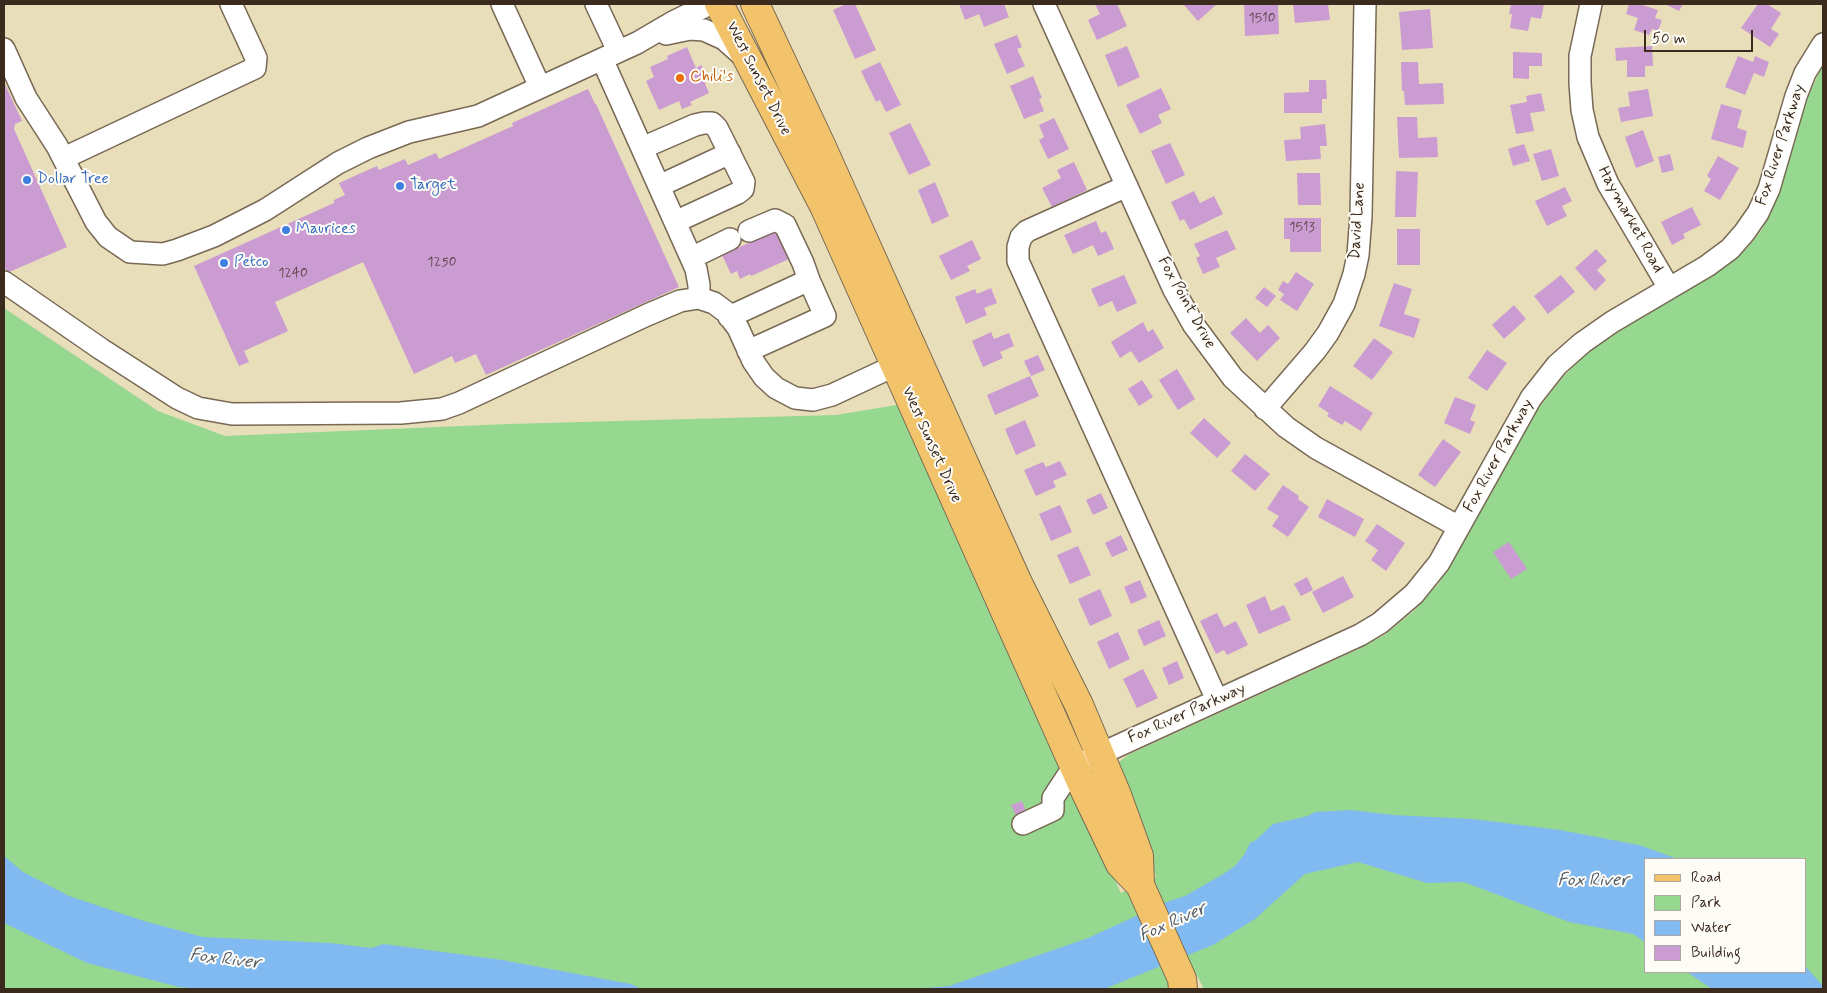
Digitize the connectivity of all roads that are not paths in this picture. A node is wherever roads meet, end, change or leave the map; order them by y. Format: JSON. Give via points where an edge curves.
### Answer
{"nodes":[{"id":1,"x":231,"y":4,"type":"edge"},
{"id":2,"x":502,"y":4,"type":"edge"},
{"id":3,"x":596,"y":4,"type":"edge"},
{"id":4,"x":710,"y":4,"type":"edge"},
{"id":5,"x":721,"y":4,"type":"edge"},
{"id":6,"x":734,"y":4,"type":"edge"},
{"id":7,"x":755,"y":4,"type":"edge"},
{"id":8,"x":1044,"y":4,"type":"edge"},
{"id":9,"x":1365,"y":4,"type":"edge"},
{"id":10,"x":1591,"y":4,"type":"edge"},
{"id":11,"x":1823,"y":44,"type":"edge"},
{"id":12,"x":4,"y":50,"type":"edge"},
{"id":13,"x":619,"y":51,"type":"junction"},
{"id":14,"x":751,"y":64,"type":"junction"},
{"id":15,"x":540,"y":87,"type":"junction"},
{"id":16,"x":798,"y":98,"type":"junction"},
{"id":17,"x":642,"y":148,"type":"junction"},
{"id":18,"x":730,"y":153,"type":"junction"},
{"id":19,"x":64,"y":158,"type":"junction"},
{"id":20,"x":659,"y":186,"type":"junction"},
{"id":21,"x":1127,"y":186,"type":"junction"},
{"id":22,"x":675,"y":222,"type":"junction"},
{"id":23,"x":691,"y":258,"type":"junction"},
{"id":24,"x":809,"y":280,"type":"junction"},
{"id":25,"x":4,"y":282,"type":"edge"},
{"id":26,"x":1668,"y":288,"type":"junction"},
{"id":27,"x":699,"y":298,"type":"junction"},
{"id":28,"x":729,"y":317,"type":"junction"},
{"id":29,"x":748,"y":351,"type":"junction"},
{"id":30,"x":906,"y":360,"type":"junction"},
{"id":31,"x":1265,"y":408,"type":"junction"},
{"id":32,"x":1459,"y":527,"type":"junction"},
{"id":33,"x":1217,"y":700,"type":"junction"},
{"id":34,"x":1100,"y":754,"type":"junction"},
{"id":35,"x":1074,"y":766,"type":"junction"},
{"id":36,"x":1023,"y":824,"type":"dead end"},
{"id":37,"x":1140,"y":885,"type":"junction"},
{"id":38,"x":1185,"y":986,"type":"edge"}],
"edges":[{"from":1,"to":19,"type":"street","via":[[256,58],[255,68]]},
{"from":2,"to":15,"type":"street"},
{"from":3,"to":13,"type":"street"},
{"from":4,"to":13,"type":"street"},
{"from":5,"to":14,"type":"main road","name":"West Sunset Drive"},
{"from":5,"to":16,"type":"main road","via":[[753,30],[774,70]]},
{"from":6,"to":7,"type":"main road","via":[[740,8]]},
{"from":7,"to":16,"type":"main road","name":"West Sunset Drive"},
{"from":8,"to":21,"type":"street","name":"Fox Point Drive"},
{"from":9,"to":31,"type":"street","name":"David Lane","via":[[1361,216],[1354,274],[1344,304],[1328,333]]},
{"from":10,"to":26,"type":"street","name":"Haymarket Road","via":[[1580,56],[1582,110],[1588,137],[1608,184]]},
{"from":11,"to":26,"type":"street","name":"Fox River Parkway","via":[[1799,88],[1769,189],[1758,213],[1730,249]]},
{"from":12,"to":19,"type":"street","via":[[26,98]]},
{"from":13,"to":14,"type":"street","via":[[671,33],[699,28],[724,40]]},
{"from":13,"to":15,"type":"street"},
{"from":13,"to":17,"type":"street"},
{"from":14,"to":30,"type":"main road","name":"West Sunset Drive"},
{"from":15,"to":19,"type":"street","via":[[478,116],[409,132],[368,148],[338,163],[265,210],[214,236],[163,254],[130,252],[108,237],[96,222]]},
{"from":16,"to":30,"type":"main road","name":"West Sunset Drive","via":[[821,145]]},
{"from":17,"to":18,"type":"street","via":[[704,122],[717,128]]},
{"from":17,"to":20,"type":"street"},
{"from":18,"to":20,"type":"street"},
{"from":18,"to":22,"type":"street","via":[[744,182],[743,189]]},
{"from":20,"to":22,"type":"street"},
{"from":21,"to":31,"type":"street","name":"Fox Point Drive","via":[[1174,290],[1194,324],[1233,378]]},
{"from":21,"to":33,"type":"street","via":[[1028,231],[1021,237],[1018,261]]},
{"from":22,"to":23,"type":"street"},
{"from":23,"to":24,"type":"street","via":[[775,220],[785,226]]},
{"from":23,"to":27,"type":"street","via":[[696,269]]},
{"from":24,"to":28,"type":"street"},
{"from":24,"to":29,"type":"street","via":[[826,316]]},
{"from":25,"to":27,"type":"street","via":[[177,398],[198,408],[232,414],[401,413],[442,409],[647,315],[680,301]]},
{"from":26,"to":32,"type":"street","name":"Fox River Parkway","via":[[1582,342],[1558,365],[1531,398]]},
{"from":27,"to":28,"type":"street","via":[[714,303]]},
{"from":28,"to":29,"type":"street"},
{"from":29,"to":30,"type":"street","via":[[776,388],[796,398],[813,400],[838,392]]},
{"from":30,"to":34,"type":"main road","name":"West Sunset Drive","via":[[1079,705]]},
{"from":30,"to":35,"type":"main road","name":"West Sunset Drive"},
{"from":31,"to":32,"type":"street","name":"Fox Point Drive","via":[[1316,448]]},
{"from":32,"to":33,"type":"street","name":"Fox River Parkway","via":[[1439,563],[1414,594],[1380,623]]},
{"from":33,"to":34,"type":"street","name":"Fox River Parkway"},
{"from":34,"to":35,"type":"street","name":"Fox River Parkway"},
{"from":34,"to":37,"type":"main road","name":"West Sunset Drive","via":[[1139,856]]},
{"from":35,"to":36,"type":"street","via":[[1053,798],[1053,810]]},
{"from":35,"to":37,"type":"main road","name":"West Sunset Drive","via":[[1120,864]]},
{"from":37,"to":38,"type":"main road","name":"West Sunset Drive"}]}
